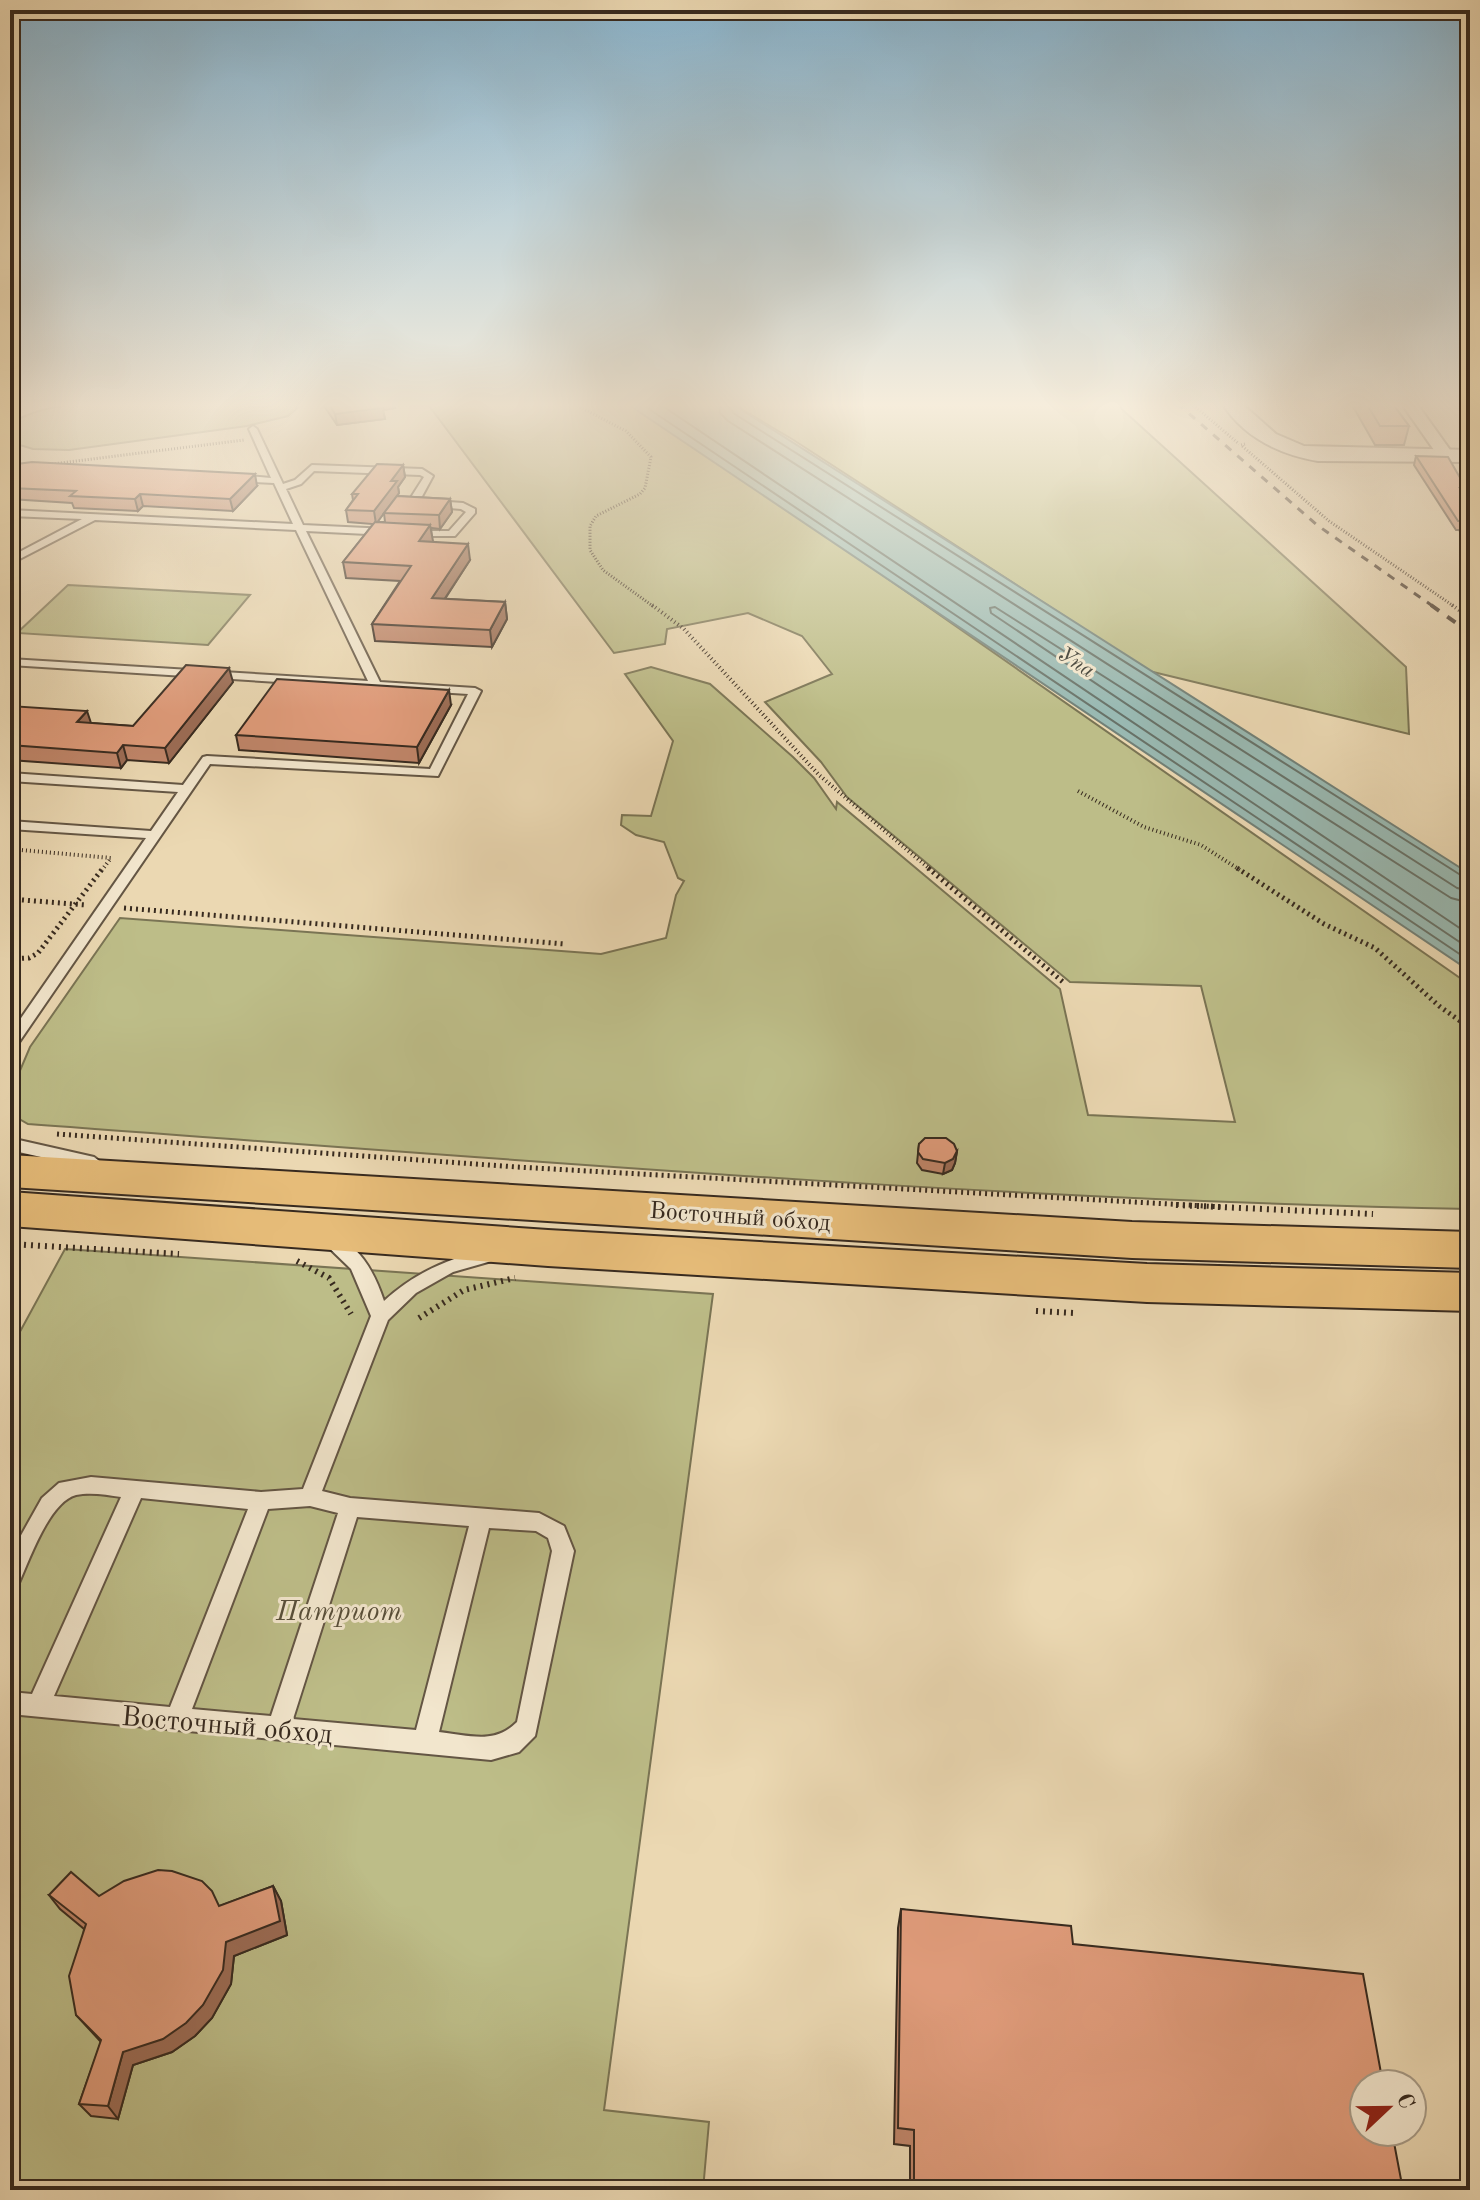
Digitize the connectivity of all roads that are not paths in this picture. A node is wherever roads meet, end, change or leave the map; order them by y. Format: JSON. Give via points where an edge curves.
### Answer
{"nodes":[{"id":1,"x":289,"y":506,"type":"edge"},
{"id":2,"x":458,"y":506,"type":"edge"},
{"id":3,"x":10,"y":513,"type":"edge"},
{"id":4,"x":94,"y":517,"type":"junction"},
{"id":5,"x":300,"y":529,"type":"junction"},
{"id":6,"x":10,"y":561,"type":"edge"},
{"id":7,"x":10,"y":662,"type":"edge"},
{"id":8,"x":376,"y":685,"type":"junction"},
{"id":9,"x":10,"y":777,"type":"edge"},
{"id":10,"x":187,"y":789,"type":"junction"},
{"id":11,"x":10,"y":825,"type":"edge"},
{"id":12,"x":154,"y":835,"type":"junction"},
{"id":13,"x":10,"y":1045,"type":"edge"},
{"id":14,"x":10,"y":1144,"type":"edge"},
{"id":15,"x":10,"y":1171,"type":"edge"},
{"id":16,"x":182,"y":1182,"type":"junction"},
{"id":17,"x":10,"y":1209,"type":"edge"},
{"id":18,"x":298,"y":1246,"type":"junction"},
{"id":19,"x":548,"y":1248,"type":"junction"},
{"id":20,"x":1470,"y":1250,"type":"edge"},
{"id":21,"x":1470,"y":1292,"type":"edge"},
{"id":22,"x":380,"y":1316,"type":"junction"},
{"id":23,"x":135,"y":1489,"type":"junction"},
{"id":24,"x":310,"y":1497,"type":"junction"},
{"id":25,"x":261,"y":1501,"type":"junction"},
{"id":26,"x":350,"y":1507,"type":"junction"},
{"id":27,"x":481,"y":1518,"type":"junction"},
{"id":28,"x":10,"y":1578,"type":"edge"},
{"id":29,"x":10,"y":1703,"type":"edge"},
{"id":30,"x":38,"y":1706,"type":"junction"},
{"id":31,"x":177,"y":1719,"type":"junction"},
{"id":32,"x":278,"y":1729,"type":"junction"},
{"id":33,"x":425,"y":1742,"type":"junction"}],
"edges":[{"from":1,"to":5,"type":"lane"},
{"from":2,"to":5,"type":"lane","via":[[472,511],[452,534]]},
{"from":3,"to":4,"type":"lane"},
{"from":4,"to":5,"type":"lane"},
{"from":4,"to":6,"type":"lane"},
{"from":5,"to":8,"type":"lane"},
{"from":7,"to":8,"type":"lane"},
{"from":8,"to":10,"type":"lane","via":[[475,691],[434,773],[207,760]]},
{"from":9,"to":10,"type":"lane"},
{"from":10,"to":12,"type":"lane"},
{"from":11,"to":12,"type":"lane"},
{"from":12,"to":13,"type":"lane"},
{"from":14,"to":16,"type":"lane"},
{"from":15,"to":16,"type":"main road","name":"Восточный обход"},
{"from":16,"to":20,"type":"main road","name":"Восточный обход","via":[[1132,1240]]},
{"from":17,"to":18,"type":"main road","name":"Восточный обход"},
{"from":18,"to":19,"type":"main road","name":"Восточный обход"},
{"from":18,"to":22,"type":"lane","name":"Восточный обход","via":[[349,1251]]},
{"from":19,"to":21,"type":"main road","name":"Восточный обход","via":[[1147,1283]]},
{"from":19,"to":22,"type":"lane","name":"Восточный обход","via":[[484,1255],[447,1267],[410,1288]]},
{"from":22,"to":24,"type":"lane","name":"Восточный обход"},
{"from":23,"to":25,"type":"lane"},
{"from":23,"to":28,"type":"lane","via":[[65,1489],[49,1502]]},
{"from":23,"to":30,"type":"lane"},
{"from":24,"to":25,"type":"lane"},
{"from":24,"to":26,"type":"lane"},
{"from":25,"to":31,"type":"lane"},
{"from":26,"to":27,"type":"lane"},
{"from":26,"to":32,"type":"lane"},
{"from":27,"to":33,"type":"lane"},
{"from":27,"to":33,"type":"lane","name":"Восточный обход","via":[[539,1522],[557,1532],[563,1551],[527,1728],[511,1744],[491,1749]]},
{"from":29,"to":30,"type":"lane","name":"Восточный обход"},
{"from":30,"to":31,"type":"lane","name":"Восточный обход"},
{"from":31,"to":32,"type":"lane","name":"Восточный обход"},
{"from":32,"to":33,"type":"lane","name":"Восточный обход"}]}
